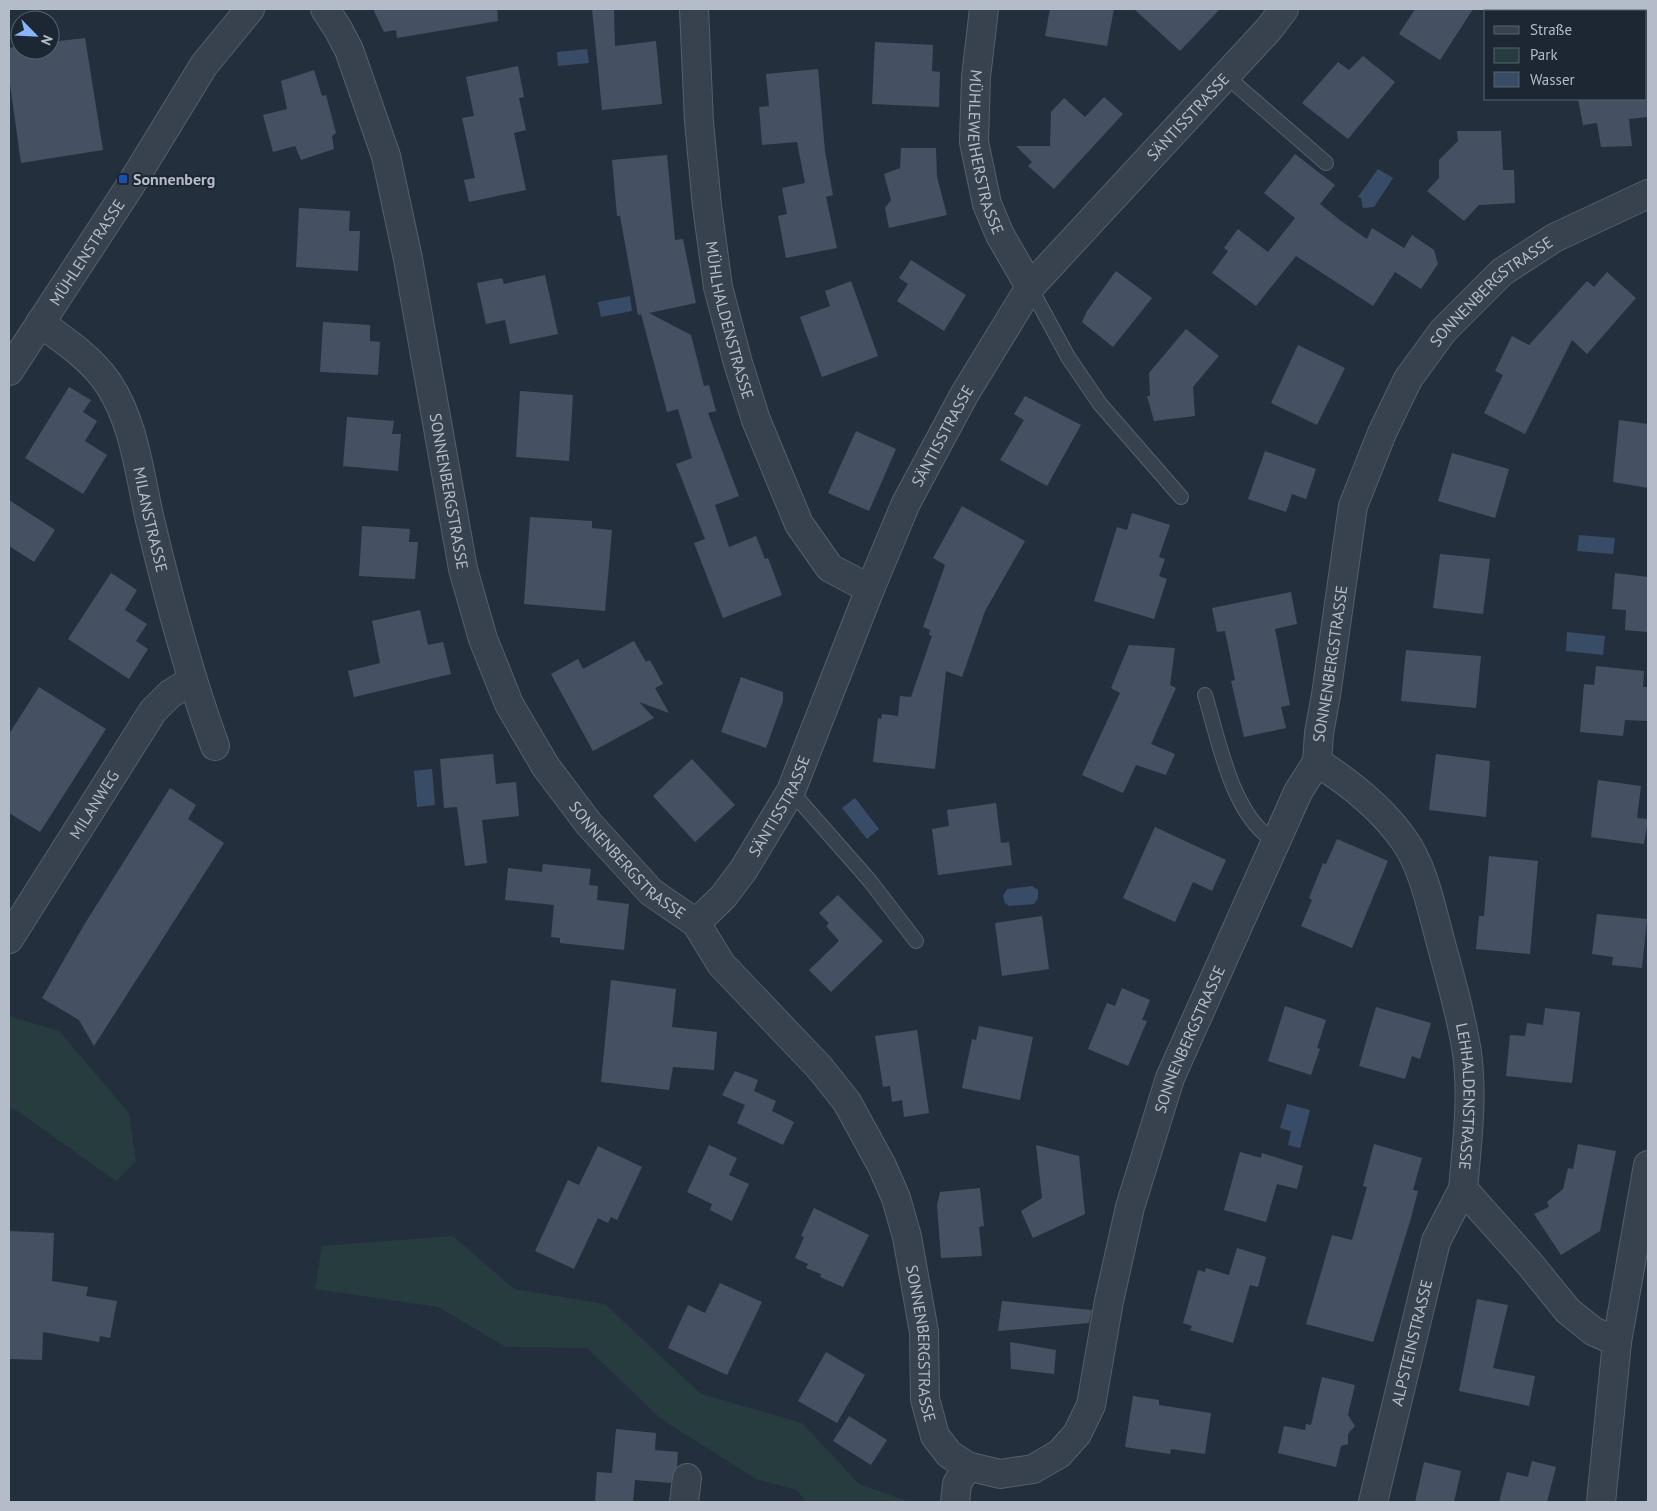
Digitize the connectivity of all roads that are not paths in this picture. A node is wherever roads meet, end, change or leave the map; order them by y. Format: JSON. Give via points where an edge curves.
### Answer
{"nodes":[{"id":1,"x":250,"y":9,"type":"edge"},
{"id":2,"x":324,"y":9,"type":"edge"},
{"id":3,"x":694,"y":9,"type":"edge"},
{"id":4,"x":984,"y":9,"type":"edge"},
{"id":5,"x":1284,"y":9,"type":"edge"},
{"id":6,"x":1225,"y":75,"type":"junction"},
{"id":7,"x":1326,"y":163,"type":"dead end"},
{"id":8,"x":1648,"y":194,"type":"edge"},
{"id":9,"x":1030,"y":287,"type":"junction"},
{"id":10,"x":40,"y":323,"type":"junction"},
{"id":11,"x":9,"y":371,"type":"edge"},
{"id":12,"x":1181,"y":497,"type":"dead end"},
{"id":13,"x":870,"y":589,"type":"junction"},
{"id":14,"x":192,"y":680,"type":"junction"},
{"id":15,"x":1205,"y":696,"type":"dead end"},
{"id":16,"x":215,"y":746,"type":"dead end"},
{"id":17,"x":1317,"y":762,"type":"junction"},
{"id":18,"x":791,"y":791,"type":"junction"},
{"id":19,"x":1276,"y":842,"type":"junction"},
{"id":20,"x":696,"y":923,"type":"junction"},
{"id":21,"x":9,"y":939,"type":"edge"},
{"id":22,"x":916,"y":941,"type":"dead end"},
{"id":23,"x":1648,"y":1165,"type":"edge"},
{"id":24,"x":1462,"y":1189,"type":"junction"},
{"id":25,"x":1617,"y":1342,"type":"junction"},
{"id":26,"x":967,"y":1466,"type":"junction"},
{"id":27,"x":955,"y":1502,"type":"edge"},
{"id":28,"x":1373,"y":1502,"type":"edge"},
{"id":29,"x":1601,"y":1502,"type":"edge"}],
"edges":[{"from":1,"to":10,"type":"street","name":"MÜHLENSTRASSE","via":[[204,66]]},
{"from":2,"to":20,"type":"street","name":"SONNENBERGSTRASSE","via":[[349,50],[386,156],[408,259],[463,569],[483,639],[509,704],[546,767],[589,824],[651,892]]},
{"from":3,"to":13,"type":"street","name":"MÜHLHALDENSTRASSE","via":[[707,206],[718,287],[738,364],[756,420],[799,524],[830,568]]},
{"from":4,"to":9,"type":"street","name":"MÜHLEWEIHERSTRASSE","via":[[976,77],[974,142],[987,204],[1000,235]]},
{"from":5,"to":6,"type":"street","name":"SÄNTISSTRASSE"},
{"from":6,"to":7,"type":"lane"},
{"from":6,"to":9,"type":"street","name":"SÄNTISSTRASSE"},
{"from":8,"to":17,"type":"street","name":"SONNENBERGSTRASSE","via":[[1554,238],[1502,272],[1443,331],[1408,379],[1353,506]]},
{"from":9,"to":12,"type":"lane","via":[[1068,357],[1100,404]]},
{"from":9,"to":13,"type":"street","name":"SÄNTISSTRASSE","via":[[964,395],[906,503]]},
{"from":10,"to":11,"type":"street","name":"MÜHLENSTRASSE"},
{"from":10,"to":14,"type":"street","name":"MILANSTRASSE","via":[[92,364],[108,382],[131,429],[150,519]]},
{"from":13,"to":18,"type":"street","name":"SÄNTISSTRASSE"},
{"from":14,"to":16,"type":"street","name":"MILANSTRASSE"},
{"from":14,"to":21,"type":"street","name":"MILANWEG","via":[[170,694],[153,711]]},
{"from":15,"to":19,"type":"lane","via":[[1246,814]]},
{"from":17,"to":19,"type":"street","name":"SONNENBERGSTRASSE","via":[[1298,792]]},
{"from":17,"to":24,"type":"street","name":"LEHHALDENSTRASSE","via":[[1348,782],[1384,814],[1405,841],[1431,904],[1467,1054],[1469,1096]]},
{"from":18,"to":20,"type":"street","name":"SÄNTISSTRASSE","via":[[744,870],[723,897]]},
{"from":18,"to":22,"type":"lane","via":[[870,881]]},
{"from":19,"to":26,"type":"street","name":"SONNENBERGSTRASSE","via":[[1170,1078],[1130,1207],[1091,1405],[1076,1434],[1059,1454],[1033,1469],[1000,1474]]},
{"from":20,"to":26,"type":"street","name":"SONNENBERGSTRASSE","via":[[721,964],[820,1068],[847,1102],[882,1166],[896,1198],[906,1237],[924,1332],[925,1399],[935,1436],[949,1454]]},
{"from":23,"to":25,"type":"street"},
{"from":24,"to":25,"type":"street","name":"LEHHALDENSTRASSE","via":[[1568,1311],[1593,1331]]},
{"from":24,"to":28,"type":"street","name":"ALPSTEINSTRASSE","via":[[1436,1241]]},
{"from":25,"to":29,"type":"street"},
{"from":26,"to":27,"type":"street","via":[[957,1484]]}]}
